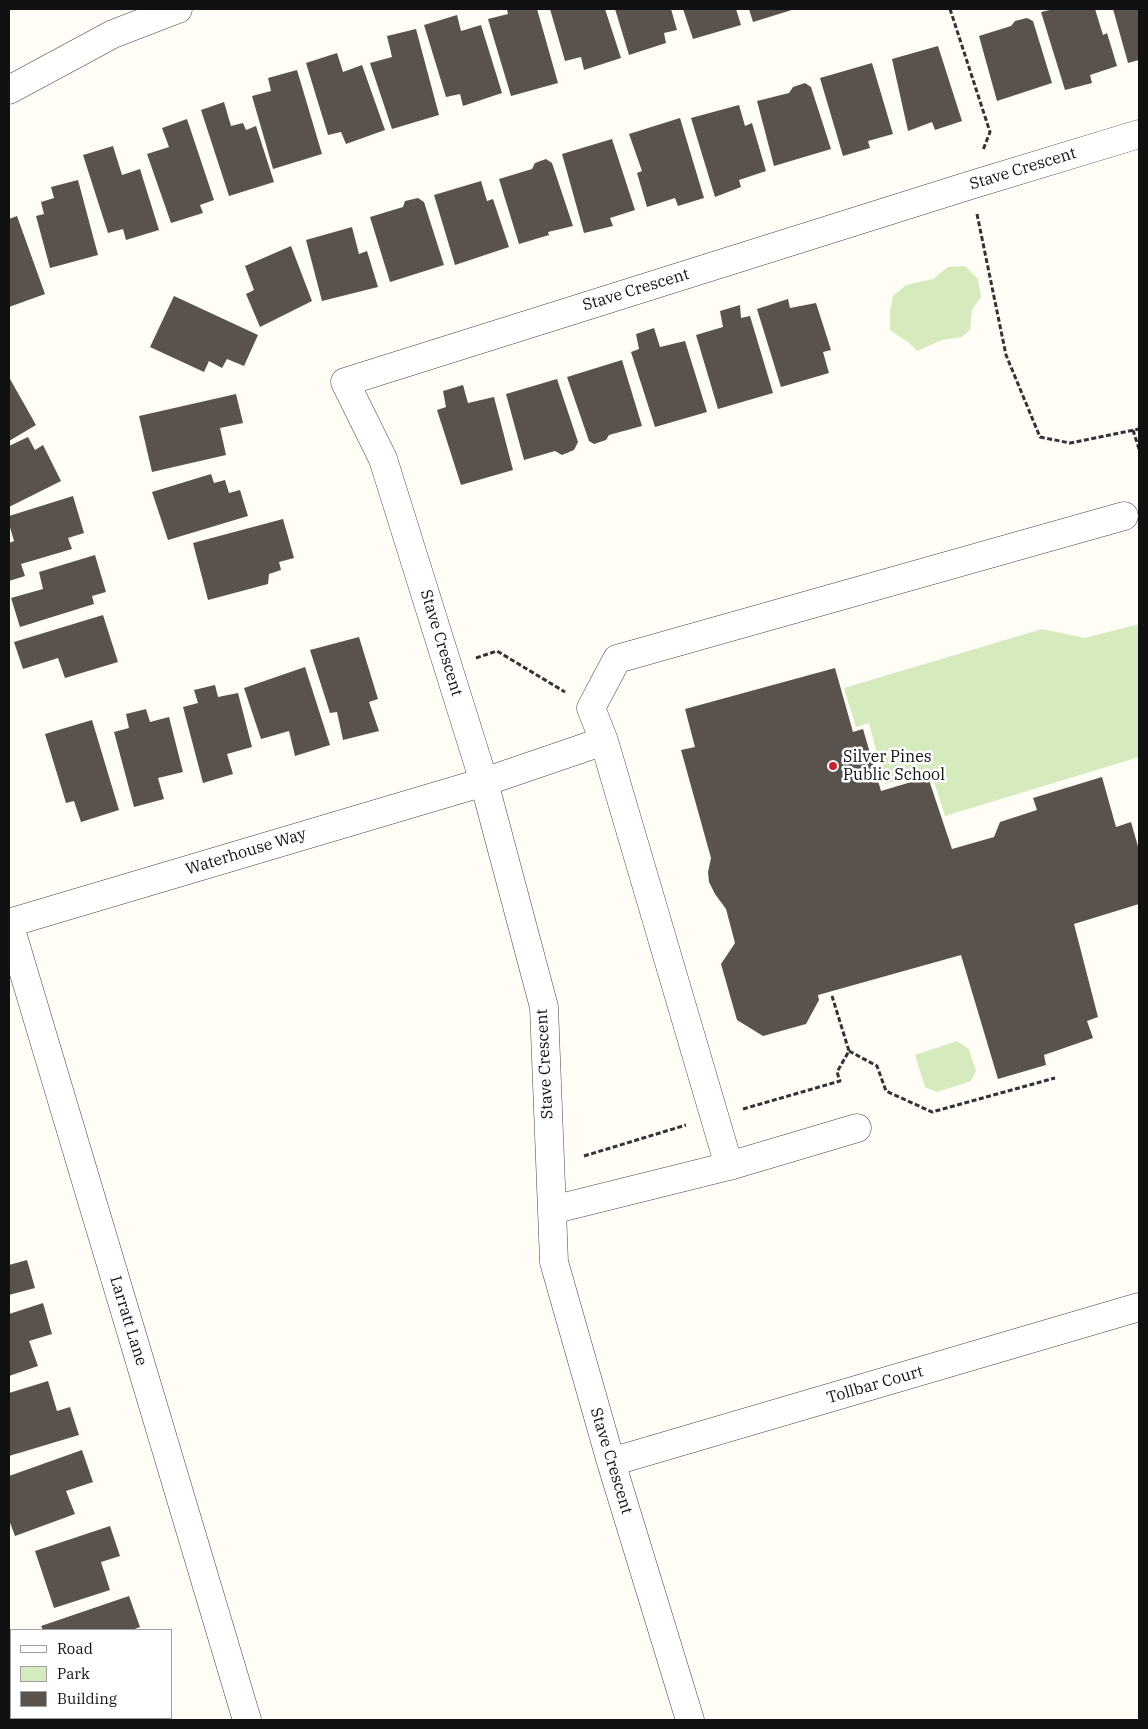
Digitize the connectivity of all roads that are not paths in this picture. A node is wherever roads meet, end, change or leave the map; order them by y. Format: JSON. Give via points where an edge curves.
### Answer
{"nodes":[{"id":1,"x":178,"y":9,"type":"edge"},
{"id":2,"x":9,"y":90,"type":"edge"},
{"id":3,"x":1139,"y":134,"type":"edge"},
{"id":4,"x":1124,"y":516,"type":"dead end"},
{"id":5,"x":604,"y":740,"type":"junction"},
{"id":6,"x":484,"y":782,"type":"junction"},
{"id":7,"x":9,"y":923,"type":"edge"},
{"id":8,"x":857,"y":1128,"type":"dead end"},
{"id":9,"x":729,"y":1166,"type":"junction"},
{"id":10,"x":552,"y":1210,"type":"junction"},
{"id":11,"x":1139,"y":1307,"type":"edge"},
{"id":12,"x":611,"y":1462,"type":"junction"},
{"id":13,"x":247,"y":1720,"type":"edge"},
{"id":14,"x":690,"y":1720,"type":"edge"}],
"edges":[{"from":1,"to":2,"type":"street","via":[[113,34]]},
{"from":3,"to":6,"type":"street","name":"Stave Crescent","via":[[345,382],[383,459]]},
{"from":4,"to":5,"type":"street","via":[[617,659],[591,708]]},
{"from":5,"to":6,"type":"street","name":"Waterhouse Way"},
{"from":5,"to":9,"type":"street"},
{"from":6,"to":7,"type":"street","name":"Waterhouse Way"},
{"from":6,"to":10,"type":"street","name":"Stave Crescent","via":[[544,1007]]},
{"from":7,"to":13,"type":"street","name":"Larratt Lane"},
{"from":8,"to":9,"type":"street"},
{"from":9,"to":10,"type":"street"},
{"from":10,"to":12,"type":"street","name":"Stave Crescent","via":[[554,1262]]},
{"from":11,"to":12,"type":"street","name":"Tollbar Court"},
{"from":12,"to":14,"type":"street","name":"Stave Crescent"}]}
